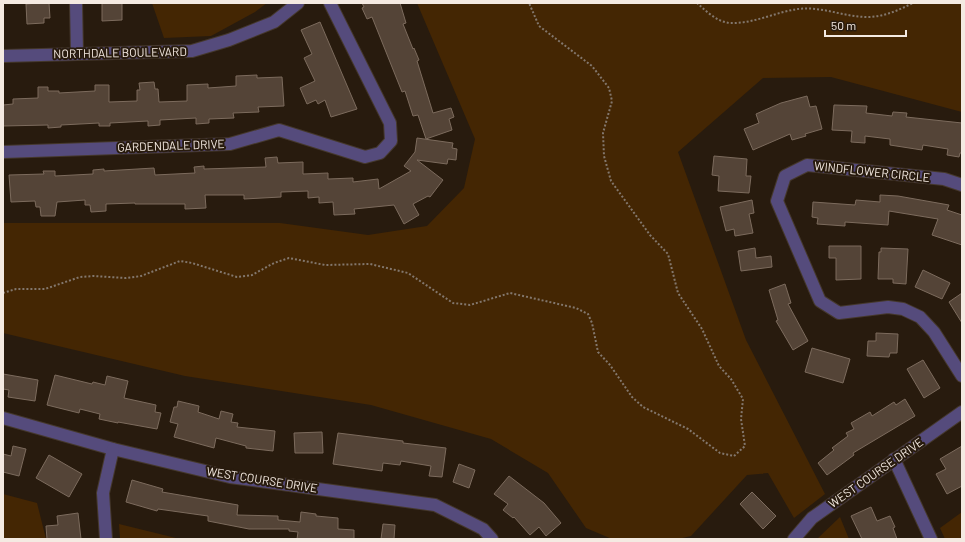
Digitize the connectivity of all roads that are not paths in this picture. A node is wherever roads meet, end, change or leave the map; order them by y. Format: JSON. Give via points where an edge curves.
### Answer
{"nodes":[{"id":1,"x":76,"y":3,"type":"edge"},
{"id":2,"x":298,"y":3,"type":"edge"},
{"id":3,"x":330,"y":3,"type":"edge"},
{"id":4,"x":76,"y":53,"type":"junction"},
{"id":5,"x":3,"y":56,"type":"edge"},
{"id":6,"x":3,"y":152,"type":"edge"},
{"id":7,"x":962,"y":185,"type":"edge"},
{"id":8,"x":962,"y":376,"type":"edge"},
{"id":9,"x":962,"y":412,"type":"edge"},
{"id":10,"x":3,"y":418,"type":"edge"},
{"id":11,"x":113,"y":449,"type":"junction"},
{"id":12,"x":894,"y":459,"type":"junction"},
{"id":13,"x":106,"y":539,"type":"edge"},
{"id":14,"x":492,"y":539,"type":"edge"},
{"id":15,"x":794,"y":539,"type":"edge"},
{"id":16,"x":931,"y":539,"type":"edge"}],
"edges":[{"from":1,"to":4,"type":"street"},
{"from":2,"to":4,"type":"street","name":"NORTHDALE BOULEVARD","via":[[274,22],[192,51]]},
{"from":3,"to":6,"type":"street","name":"GARDENDALE DRIVE","via":[[390,123],[391,141],[380,153],[365,157],[279,130],[230,144]]},
{"from":4,"to":5,"type":"street","name":"NORTHDALE BOULEVARD"},
{"from":7,"to":8,"type":"street","name":"WINDFLOWER CIRCLE","via":[[944,179],[807,165],[785,176],[777,201],[820,301],[840,313],[888,307],[903,309],[920,317],[934,332]]},
{"from":9,"to":12,"type":"street","name":"WEST COURSE DRIVE"},
{"from":10,"to":11,"type":"street","name":"WEST COURSE DRIVE"},
{"from":11,"to":13,"type":"street","via":[[103,493]]},
{"from":11,"to":14,"type":"street","name":"WEST COURSE DRIVE","via":[[230,477],[435,505],[483,529]]},
{"from":12,"to":15,"type":"street","name":"WEST COURSE DRIVE","via":[[812,518]]},
{"from":12,"to":16,"type":"street"}]}
